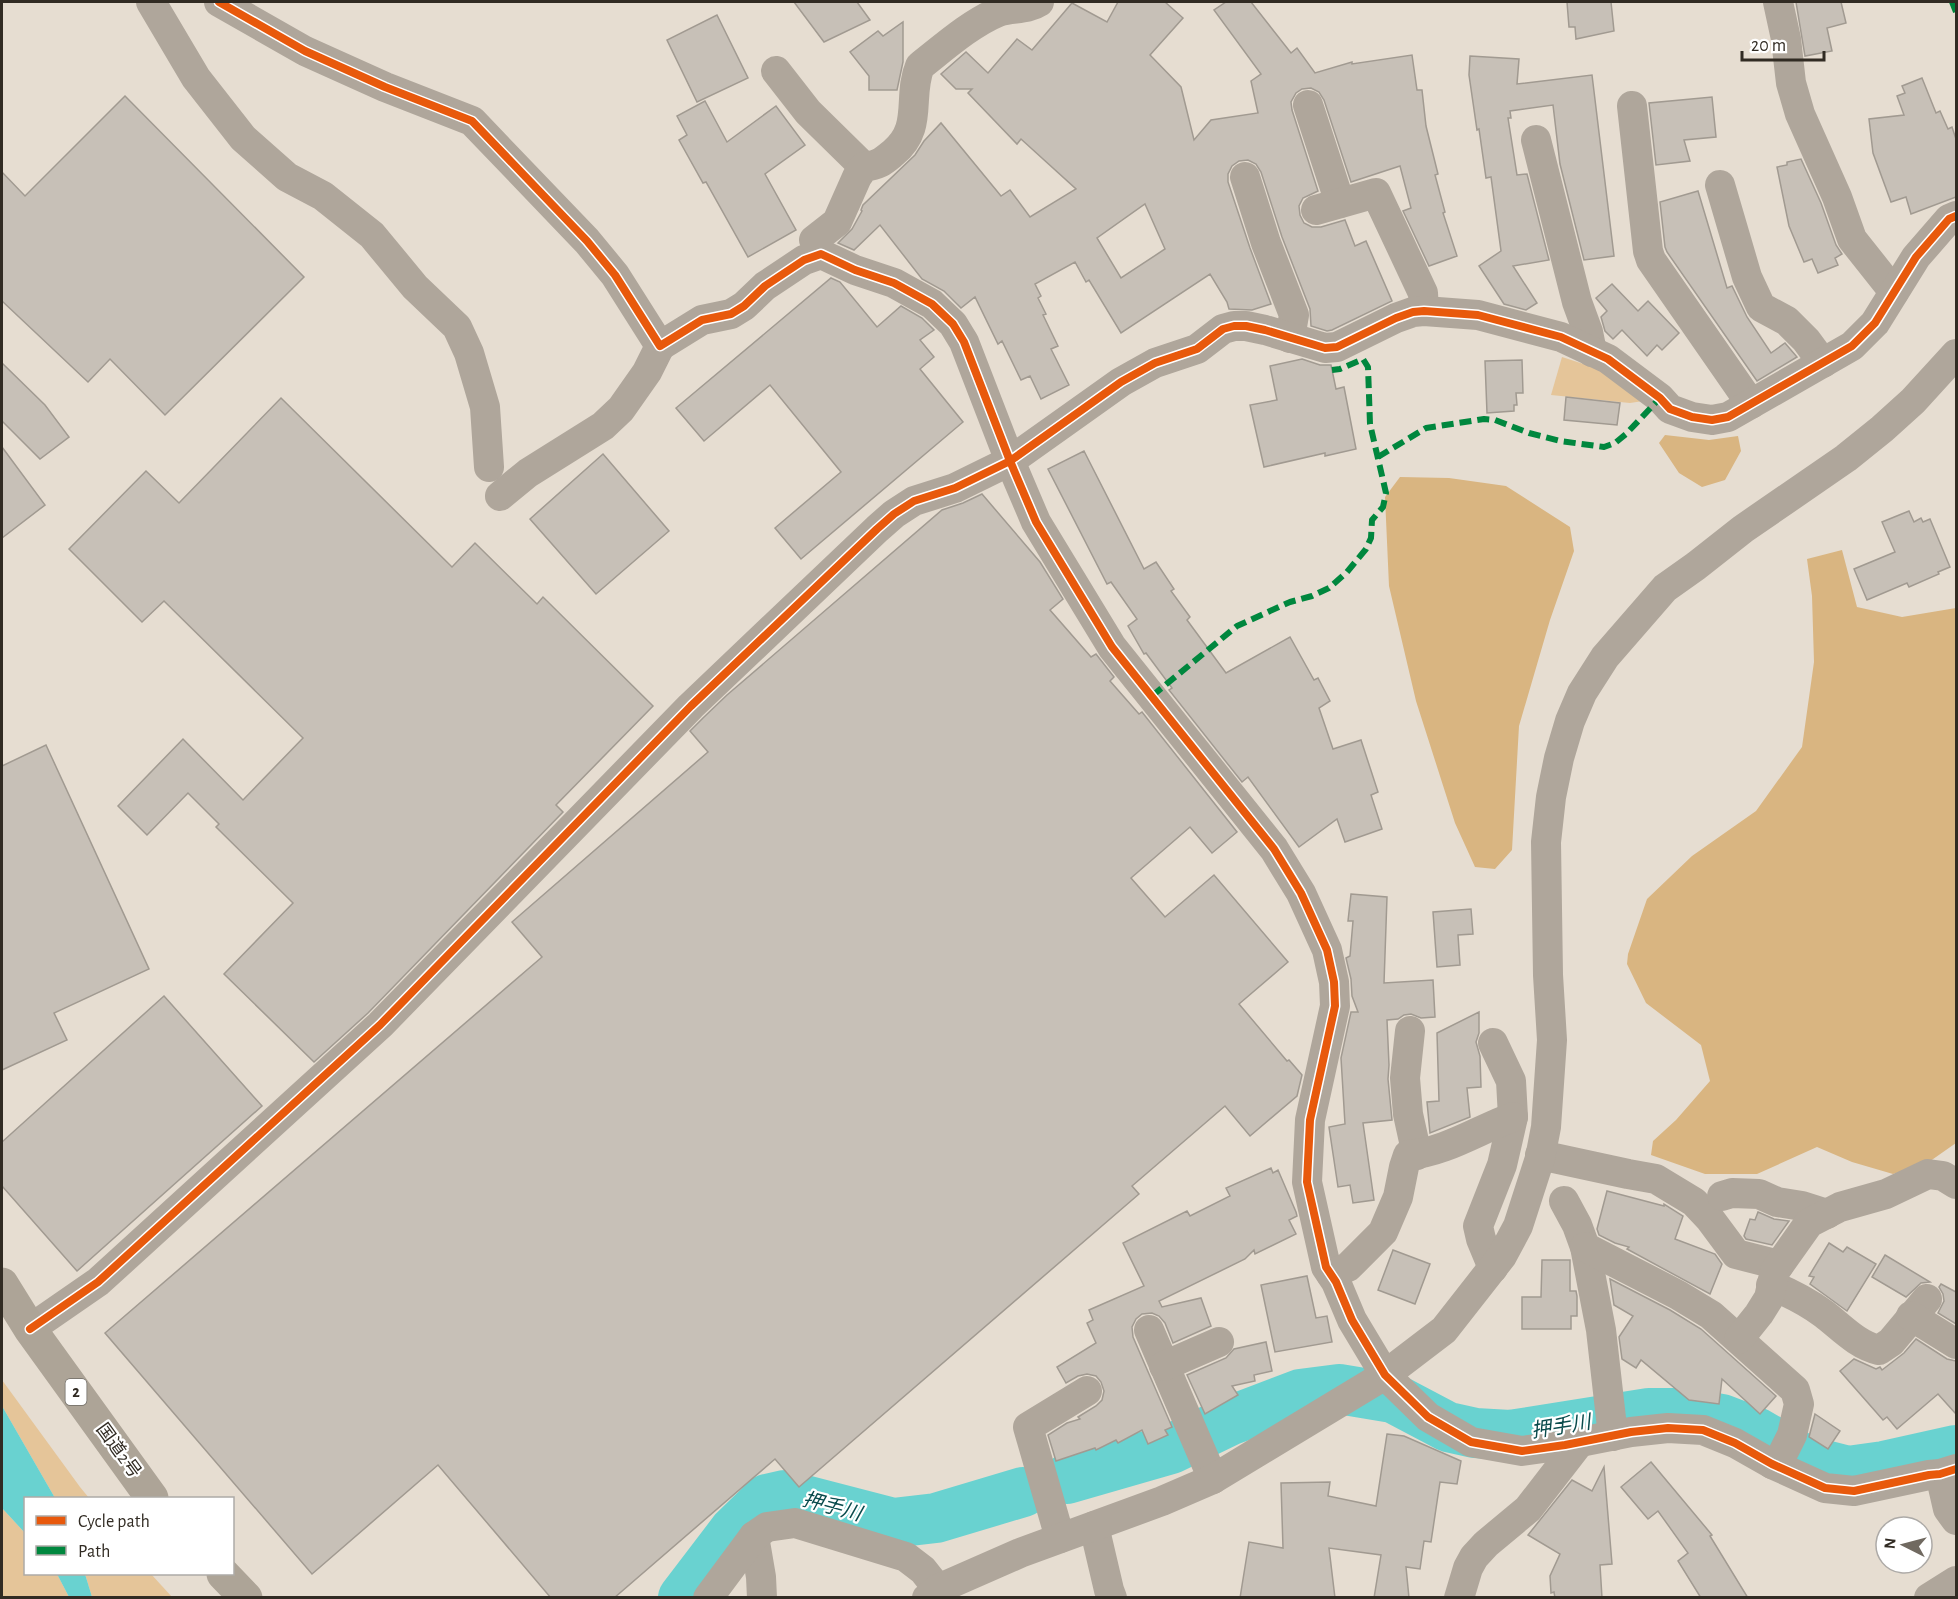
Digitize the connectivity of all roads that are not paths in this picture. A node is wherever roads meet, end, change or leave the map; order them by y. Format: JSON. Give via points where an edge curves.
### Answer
{"nodes":[{"id":1,"x":151,"y":2,"type":"edge"},
{"id":2,"x":219,"y":2,"type":"edge"},
{"id":3,"x":1039,"y":2,"type":"edge"},
{"id":4,"x":1778,"y":2,"type":"edge"},
{"id":5,"x":972,"y":13,"type":"edge"},
{"id":6,"x":776,"y":71,"type":"dead end"},
{"id":7,"x":1308,"y":105,"type":"dead end"},
{"id":8,"x":1632,"y":106,"type":"dead end"},
{"id":9,"x":1536,"y":140,"type":"dead end"},
{"id":10,"x":864,"y":167,"type":"junction"},
{"id":11,"x":1245,"y":177,"type":"dead end"},
{"id":12,"x":1720,"y":185,"type":"dead end"},
{"id":13,"x":1951,"y":230,"type":"edge"},
{"id":14,"x":821,"y":254,"type":"junction"},
{"id":15,"x":1894,"y":292,"type":"junction"},
{"id":16,"x":1424,"y":311,"type":"junction"},
{"id":17,"x":1290,"y":338,"type":"junction"},
{"id":18,"x":660,"y":346,"type":"junction"},
{"id":19,"x":1592,"y":352,"type":"junction"},
{"id":20,"x":1956,"y":354,"type":"edge"},
{"id":21,"x":1823,"y":363,"type":"junction"},
{"id":22,"x":1751,"y":404,"type":"junction"},
{"id":23,"x":1010,"y":461,"type":"junction"},
{"id":24,"x":489,"y":468,"type":"dead end"},
{"id":25,"x":500,"y":496,"type":"dead end"},
{"id":26,"x":1410,"y":1031,"type":"dead end"},
{"id":27,"x":1492,"y":1043,"type":"dead end"},
{"id":28,"x":1513,"y":1117,"type":"junction"},
{"id":29,"x":1417,"y":1155,"type":"junction"},
{"id":30,"x":1540,"y":1155,"type":"junction"},
{"id":31,"x":1956,"y":1184,"type":"edge"},
{"id":32,"x":1722,"y":1196,"type":"dead end"},
{"id":33,"x":1564,"y":1201,"type":"dead end"},
{"id":34,"x":1827,"y":1214,"type":"junction"},
{"id":35,"x":1585,"y":1247,"type":"junction"},
{"id":36,"x":1493,"y":1268,"type":"junction"},
{"id":37,"x":1330,"y":1274,"type":"junction"},
{"id":38,"x":1775,"y":1275,"type":"junction"},
{"id":39,"x":2,"y":1284,"type":"edge"},
{"id":40,"x":30,"y":1329,"type":"junction"},
{"id":41,"x":1149,"y":1330,"type":"dead end"},
{"id":42,"x":1739,"y":1339,"type":"junction"},
{"id":43,"x":1219,"y":1342,"type":"dead end"},
{"id":44,"x":1956,"y":1344,"type":"edge"},
{"id":45,"x":1164,"y":1366,"type":"junction"},
{"id":46,"x":1385,"y":1375,"type":"junction"},
{"id":47,"x":1087,"y":1391,"type":"dead end"},
{"id":48,"x":1613,"y":1436,"type":"junction"},
{"id":49,"x":1578,"y":1443,"type":"junction"},
{"id":50,"x":1772,"y":1464,"type":"junction"},
{"id":51,"x":1948,"y":1472,"type":"edge"},
{"id":52,"x":1213,"y":1479,"type":"junction"},
{"id":53,"x":151,"y":1497,"type":"edge"},
{"id":54,"x":1956,"y":1520,"type":"edge"},
{"id":55,"x":1094,"y":1526,"type":"junction"},
{"id":56,"x":754,"y":1536,"type":"junction"},
{"id":57,"x":1060,"y":1538,"type":"junction"},
{"id":58,"x":224,"y":1575,"type":"edge"},
{"id":59,"x":1956,"y":1581,"type":"edge"},
{"id":60,"x":932,"y":1593,"type":"edge"},
{"id":61,"x":246,"y":1598,"type":"edge"},
{"id":62,"x":708,"y":1598,"type":"edge"},
{"id":63,"x":762,"y":1598,"type":"edge"},
{"id":64,"x":1112,"y":1598,"type":"edge"},
{"id":65,"x":1459,"y":1598,"type":"edge"},
{"id":66,"x":1929,"y":1598,"type":"edge"}],
"edges":[{"from":1,"to":24,"type":"street","via":[[195,78],[243,138],[287,177],[323,196],[372,235],[415,287],[457,327],[485,407]]},
{"from":2,"to":18,"type":"street","via":[[305,51],[472,121],[587,241],[615,275]]},
{"from":3,"to":5,"type":"street","via":[[999,12]]},
{"from":4,"to":15,"type":"street","via":[[1791,84],[1800,114],[1852,239]]},
{"from":5,"to":10,"type":"street","via":[[920,66],[915,110],[902,146],[878,165]]},
{"from":6,"to":10,"type":"street","via":[[808,112]]},
{"from":7,"to":16,"type":"street","via":[[1328,207],[1376,193],[1423,293]]},
{"from":8,"to":22,"type":"street","via":[[1651,260]]},
{"from":9,"to":19,"type":"street"},
{"from":10,"to":14,"type":"street","via":[[837,222],[814,240]]},
{"from":11,"to":17,"type":"street","via":[[1294,315]]},
{"from":12,"to":21,"type":"street","via":[[1761,307],[1787,321]]},
{"from":13,"to":15,"type":"street","via":[[1916,257]]},
{"from":14,"to":18,"type":"street","via":[[804,260],[765,286],[731,314],[702,320]]},
{"from":14,"to":23,"type":"street","via":[[894,283],[932,304],[953,324],[964,342]]},
{"from":15,"to":21,"type":"street","via":[[1875,322],[1852,346]]},
{"from":16,"to":17,"type":"street","via":[[1396,318],[1337,347],[1324,348]]},
{"from":16,"to":19,"type":"street","via":[[1478,315],[1561,337]]},
{"from":17,"to":23,"type":"street","via":[[1246,326],[1223,329],[1197,349],[1155,363],[1122,382]]},
{"from":18,"to":25,"type":"street","via":[[647,372],[615,415]]},
{"from":19,"to":22,"type":"street","via":[[1608,359],[1671,409],[1692,417],[1728,417]]},
{"from":20,"to":30,"type":"street","via":[[1873,437],[1665,588],[1605,657],[1582,693],[1559,758],[1546,842],[1552,1040],[1546,1127]]},
{"from":21,"to":22,"type":"street"},
{"from":23,"to":37,"type":"street","via":[[1036,522],[1112,647],[1274,849],[1301,893],[1327,950],[1335,1006],[1310,1120],[1307,1182]]},
{"from":23,"to":40,"type":"street","via":[[894,513],[692,706],[380,1025],[98,1282]]},
{"from":26,"to":29,"type":"street","via":[[1404,1078]]},
{"from":27,"to":28,"type":"street","via":[[1511,1081]]},
{"from":28,"to":29,"type":"street"},
{"from":28,"to":36,"type":"street","via":[[1502,1165],[1478,1226]]},
{"from":29,"to":37,"type":"street","via":[[1408,1155],[1398,1197],[1383,1232],[1348,1267]]},
{"from":30,"to":36,"type":"street","via":[[1518,1226]]},
{"from":30,"to":38,"type":"street","via":[[1656,1179],[1694,1202],[1736,1254]]},
{"from":31,"to":34,"type":"street","via":[[1943,1176],[1928,1174],[1886,1194]]},
{"from":32,"to":34,"type":"street","via":[[1759,1194]]},
{"from":33,"to":35,"type":"street"},
{"from":34,"to":38,"type":"street","via":[[1809,1223]]},
{"from":35,"to":42,"type":"street","via":[[1678,1295],[1711,1315]]},
{"from":35,"to":48,"type":"street","via":[[1601,1330]]},
{"from":36,"to":46,"type":"street","via":[[1444,1330]]},
{"from":37,"to":46,"type":"street"},
{"from":38,"to":42,"type":"street","via":[[1768,1298]]},
{"from":38,"to":44,"type":"street","via":[[1869,1348],[1878,1350],[1891,1342],[1919,1307]]},
{"from":39,"to":40,"type":"highway","name":"国道2号","number":"2"},
{"from":40,"to":53,"type":"highway","name":"国道2号","number":"2"},
{"from":41,"to":45,"type":"street"},
{"from":42,"to":50,"type":"street","via":[[1795,1390],[1799,1404],[1792,1435]]},
{"from":43,"to":45,"type":"street"},
{"from":45,"to":52,"type":"street"},
{"from":46,"to":49,"type":"street","via":[[1428,1417],[1471,1442],[1522,1450]]},
{"from":46,"to":52,"type":"street"},
{"from":47,"to":57,"type":"street","via":[[1028,1427]]},
{"from":48,"to":49,"type":"street"},
{"from":48,"to":50,"type":"street","via":[[1668,1428],[1703,1430]]},
{"from":49,"to":65,"type":"street","via":[[1528,1509],[1474,1557]]},
{"from":50,"to":51,"type":"street","via":[[1825,1488],[1854,1491]]},
{"from":51,"to":54,"type":"street","via":[[1948,1509]]},
{"from":52,"to":55,"type":"street"},
{"from":55,"to":57,"type":"street"},
{"from":55,"to":64,"type":"street"},
{"from":56,"to":60,"type":"street","via":[[767,1527],[795,1523],[906,1557],[923,1570]]},
{"from":56,"to":62,"type":"street"},
{"from":56,"to":63,"type":"street"},
{"from":57,"to":60,"type":"street"},
{"from":58,"to":61,"type":"highway"},
{"from":59,"to":66,"type":"street"}]}
